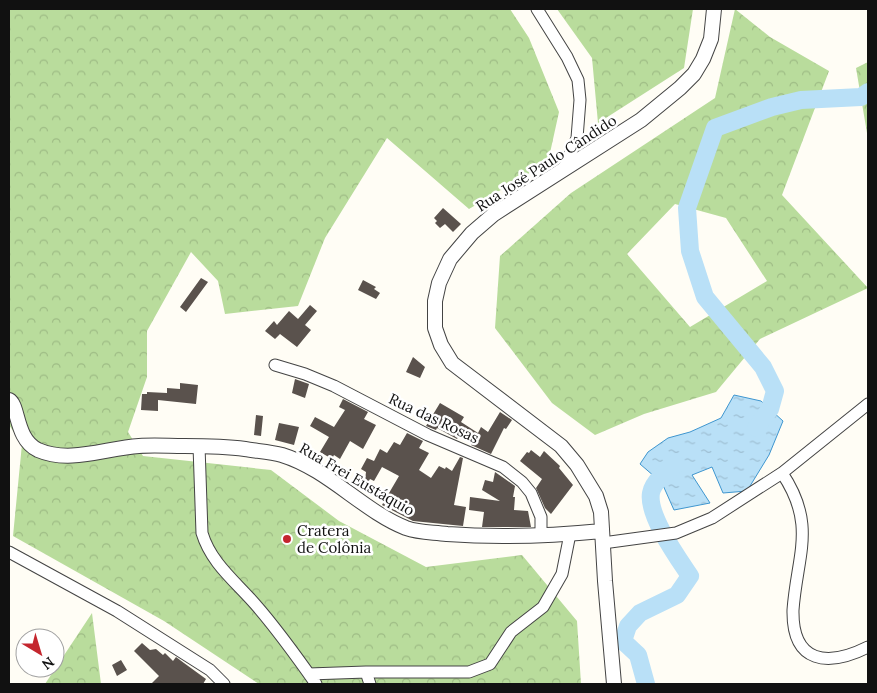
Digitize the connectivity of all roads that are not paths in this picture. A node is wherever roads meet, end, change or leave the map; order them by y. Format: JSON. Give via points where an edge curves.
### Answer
{"nodes":[{"id":1,"x":537,"y":9,"type":"edge"},
{"id":2,"x":714,"y":9,"type":"edge"},
{"id":3,"x":563,"y":170,"type":"junction"},
{"id":4,"x":275,"y":365,"type":"dead end"},
{"id":5,"x":9,"y":400,"type":"edge"},
{"id":6,"x":868,"y":404,"type":"edge"},
{"id":7,"x":198,"y":446,"type":"junction"},
{"id":8,"x":782,"y":473,"type":"junction"},
{"id":9,"x":570,"y":534,"type":"junction"},
{"id":10,"x":541,"y":535,"type":"junction"},
{"id":11,"x":602,"y":537,"type":"junction"},
{"id":12,"x":9,"y":552,"type":"edge"},
{"id":13,"x":868,"y":647,"type":"edge"},
{"id":14,"x":366,"y":672,"type":"junction"},
{"id":15,"x":309,"y":674,"type":"junction"},
{"id":16,"x":224,"y":684,"type":"edge"},
{"id":17,"x":316,"y":684,"type":"edge"},
{"id":18,"x":370,"y":684,"type":"edge"},
{"id":19,"x":614,"y":684,"type":"edge"}],
"edges":[{"from":1,"to":3,"type":"street","via":[[578,80],[577,138]]},
{"from":2,"to":3,"type":"street","name":"Rua José Paulo Cândido","via":[[711,40],[694,74],[641,120]]},
{"from":3,"to":11,"type":"street","name":"Rua José Paulo Cândido","via":[[494,214],[450,259],[435,301],[435,328],[452,363],[561,446],[578,465],[596,496],[601,512]]},
{"from":4,"to":10,"type":"street","name":"Rua das Rosas","via":[[334,386],[428,435],[502,467],[531,493],[541,517]]},
{"from":5,"to":7,"type":"street","name":"Rua Frei Eustáquio","via":[[29,443],[38,450],[58,455],[89,454],[136,446]]},
{"from":6,"to":8,"type":"street"},
{"from":7,"to":10,"type":"street","name":"Rua Frei Eustáquio","via":[[223,446],[282,455],[318,472],[405,528],[431,534]]},
{"from":7,"to":15,"type":"street","via":[[202,533],[206,546]]},
{"from":8,"to":11,"type":"street","via":[[712,518],[676,533],[654,537]]},
{"from":8,"to":13,"type":"street","via":[[795,496],[803,529],[793,610],[796,637],[814,657],[826,659]]},
{"from":9,"to":10,"type":"street","name":"Rua Frei Eustáquio"},
{"from":9,"to":11,"type":"street","name":"Rua Frei Eustáquio"},
{"from":9,"to":14,"type":"street","via":[[562,574],[543,607],[511,632],[490,664],[469,672]]},
{"from":11,"to":19,"type":"street","name":"Rua José Paulo Cândido"},
{"from":12,"to":16,"type":"street","via":[[116,611],[210,670]]},
{"from":14,"to":15,"type":"street"},
{"from":14,"to":18,"type":"street"},
{"from":15,"to":17,"type":"street"}]}
